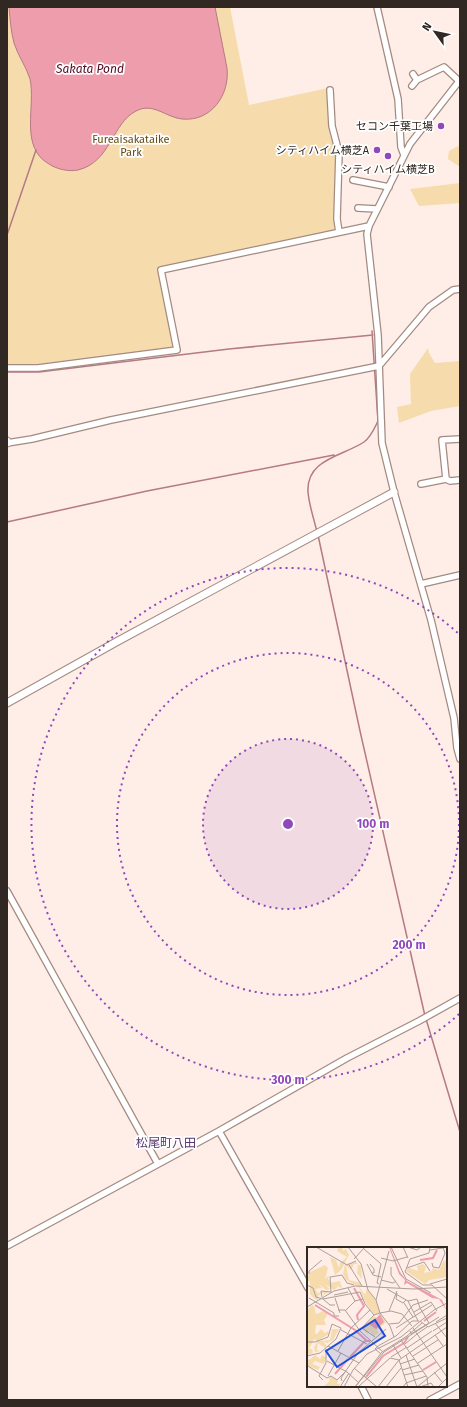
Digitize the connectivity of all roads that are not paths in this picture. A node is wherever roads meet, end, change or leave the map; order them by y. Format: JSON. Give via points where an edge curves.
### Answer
{"nodes":[{"id":1,"x":377,"y":7,"type":"edge"},
{"id":2,"x":413,"y":74,"type":"dead end"},
{"id":3,"x":417,"y":80,"type":"junction"},
{"id":4,"x":460,"y":81,"type":"edge"},
{"id":5,"x":412,"y":86,"type":"dead end"},
{"id":6,"x":330,"y":90,"type":"dead end"},
{"id":7,"x":404,"y":155,"type":"junction"},
{"id":8,"x":353,"y":180,"type":"dead end"},
{"id":9,"x":389,"y":187,"type":"junction"},
{"id":10,"x":358,"y":208,"type":"dead end"},
{"id":11,"x":377,"y":209,"type":"junction"},
{"id":12,"x":369,"y":226,"type":"junction"},
{"id":13,"x":339,"y":232,"type":"junction"},
{"id":14,"x":460,"y":289,"type":"edge"},
{"id":15,"x":379,"y":366,"type":"junction"},
{"id":16,"x":7,"y":368,"type":"edge"},
{"id":17,"x":460,"y":439,"type":"edge"},
{"id":18,"x":7,"y":442,"type":"edge"},
{"id":19,"x":446,"y":479,"type":"junction"},
{"id":20,"x":460,"y":480,"type":"edge"},
{"id":21,"x":421,"y":484,"type":"dead end"},
{"id":22,"x":394,"y":492,"type":"junction"},
{"id":23,"x":460,"y":575,"type":"edge"},
{"id":24,"x":421,"y":584,"type":"junction"},
{"id":25,"x":7,"y":703,"type":"edge"},
{"id":26,"x":460,"y":759,"type":"edge"},
{"id":27,"x":7,"y":891,"type":"edge"},
{"id":28,"x":460,"y":998,"type":"edge"},
{"id":29,"x":219,"y":1132,"type":"junction"},
{"id":30,"x":158,"y":1164,"type":"junction"},
{"id":31,"x":7,"y":1246,"type":"edge"},
{"id":32,"x":307,"y":1286,"type":"edge"},
{"id":33,"x":460,"y":1384,"type":"edge"},
{"id":34,"x":362,"y":1387,"type":"edge"},
{"id":35,"x":368,"y":1400,"type":"edge"},
{"id":36,"x":430,"y":1400,"type":"edge"}],
"edges":[{"from":1,"to":7,"type":"street","via":[[398,99],[401,147]]},
{"from":2,"to":3,"type":"street"},
{"from":3,"to":4,"type":"street","via":[[444,67]]},
{"from":3,"to":5,"type":"street"},
{"from":4,"to":7,"type":"street"},
{"from":6,"to":13,"type":"street","via":[[332,126],[339,153]]},
{"from":7,"to":9,"type":"street"},
{"from":8,"to":9,"type":"street"},
{"from":9,"to":11,"type":"street"},
{"from":10,"to":11,"type":"street"},
{"from":11,"to":12,"type":"street"},
{"from":12,"to":13,"type":"street"},
{"from":12,"to":15,"type":"street","via":[[367,234]]},
{"from":13,"to":16,"type":"street","via":[[161,270],[177,350],[38,368]]},
{"from":14,"to":15,"type":"street","via":[[453,290],[429,307]]},
{"from":15,"to":18,"type":"street","via":[[111,420],[32,439]]},
{"from":15,"to":22,"type":"street","via":[[382,443]]},
{"from":17,"to":19,"type":"street","via":[[442,440]]},
{"from":19,"to":20,"type":"street"},
{"from":19,"to":21,"type":"street"},
{"from":22,"to":24,"type":"street"},
{"from":22,"to":25,"type":"street"},
{"from":23,"to":24,"type":"street"},
{"from":24,"to":26,"type":"street","via":[[452,705]]},
{"from":27,"to":30,"type":"street"},
{"from":28,"to":29,"type":"street","via":[[347,1058]]},
{"from":29,"to":30,"type":"street"},
{"from":29,"to":32,"type":"street"},
{"from":30,"to":31,"type":"street"},
{"from":33,"to":36,"type":"street"},
{"from":34,"to":35,"type":"street"}]}
